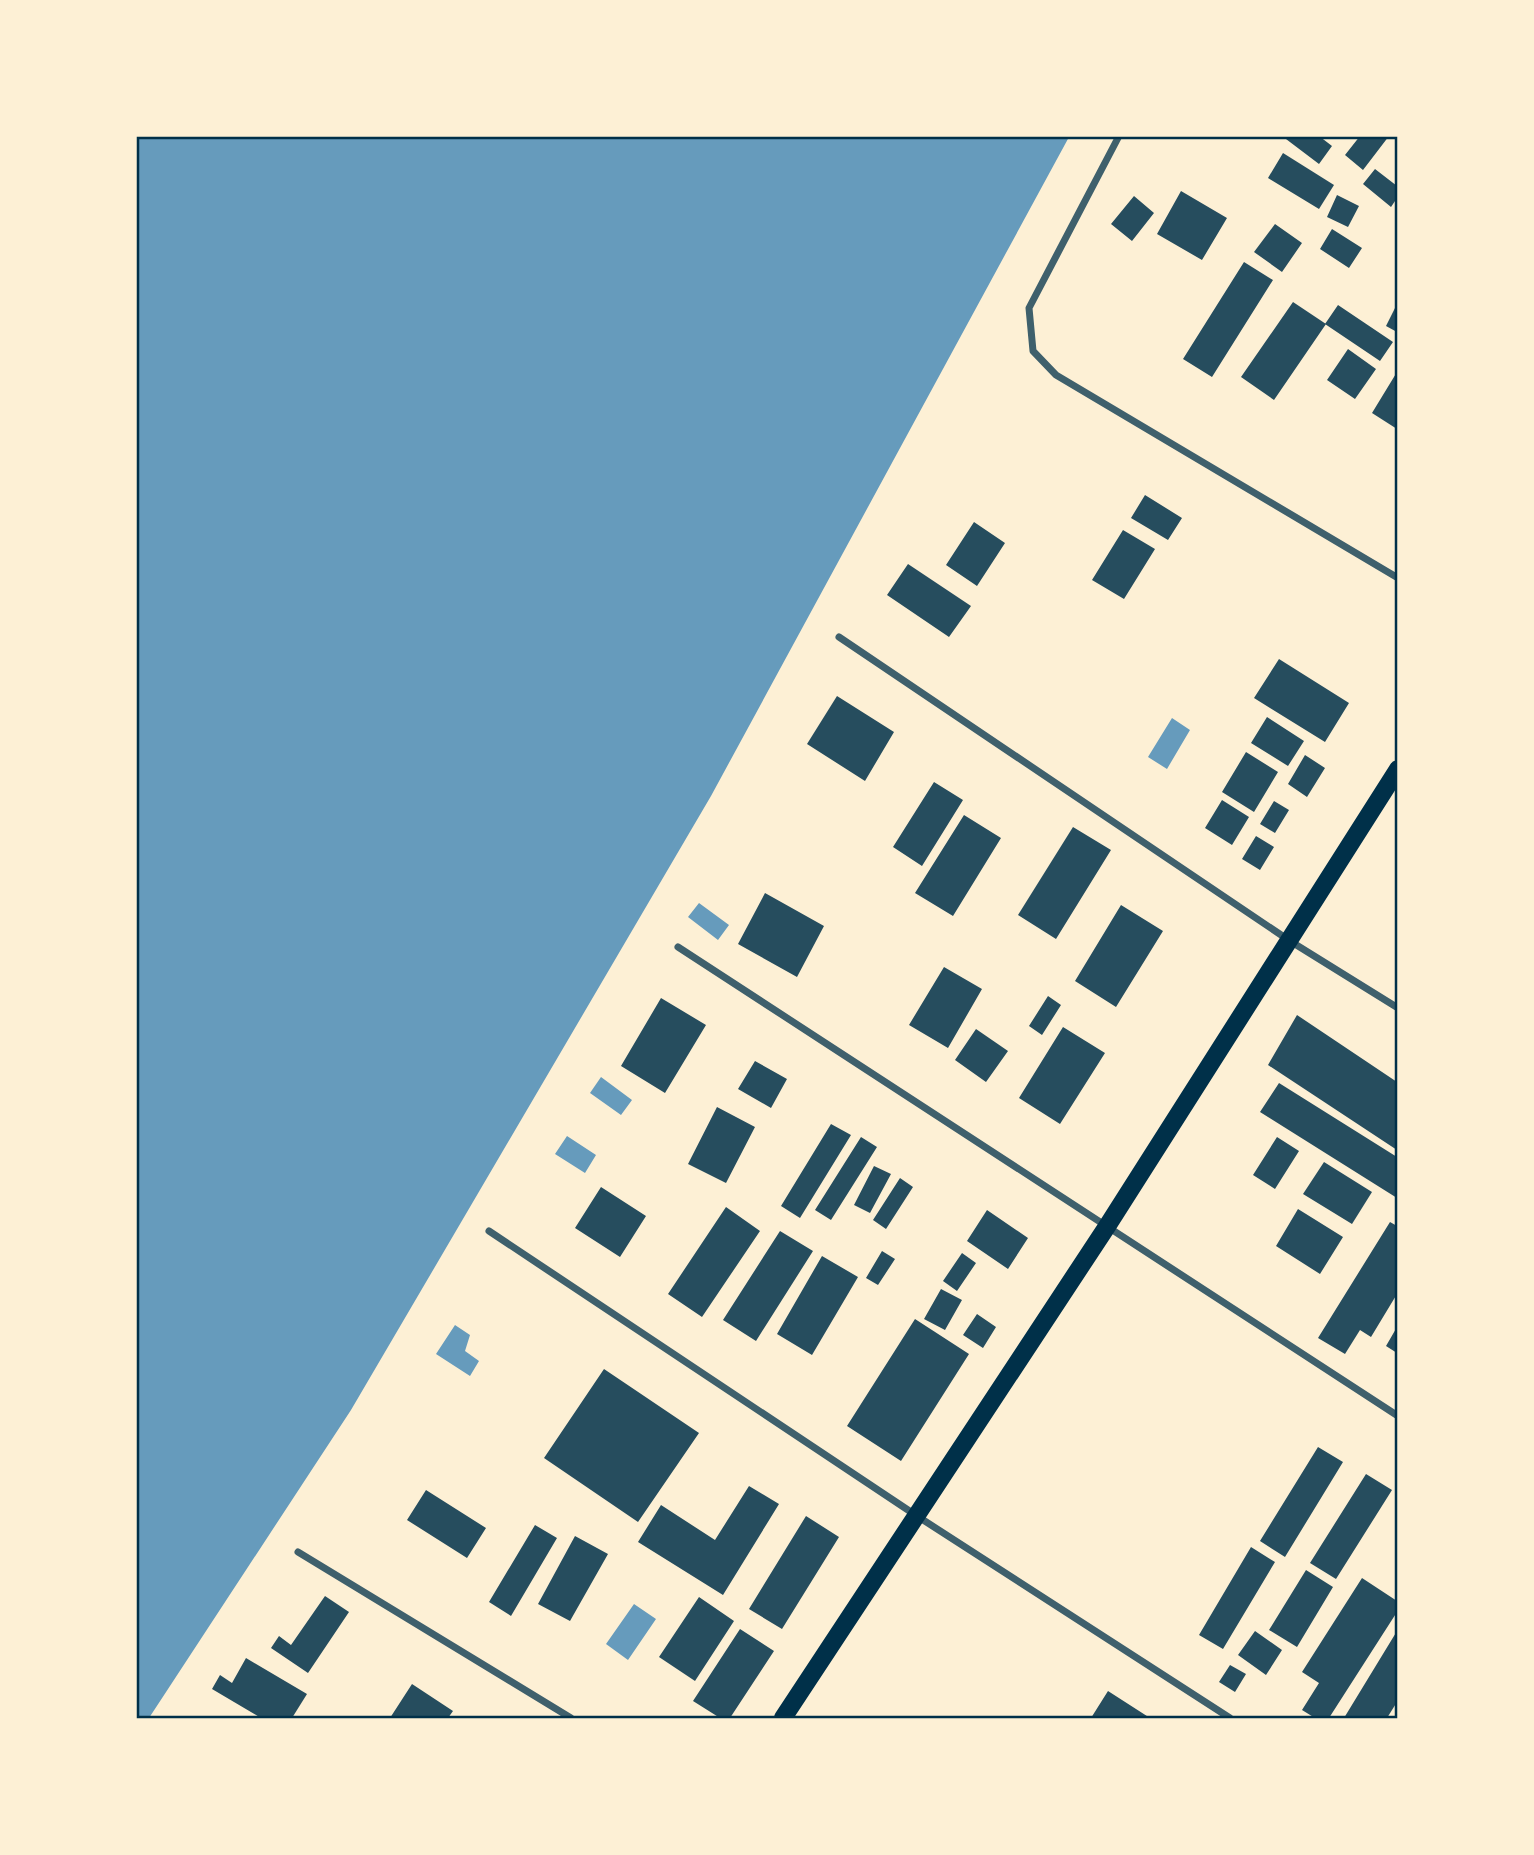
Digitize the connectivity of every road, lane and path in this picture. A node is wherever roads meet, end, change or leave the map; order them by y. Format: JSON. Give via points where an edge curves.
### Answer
{"nodes":[{"id":1,"x":1119,"y":136,"type":"edge"},
{"id":2,"x":1398,"y":578,"type":"edge"},
{"id":3,"x":839,"y":637,"type":"dead end"},
{"id":4,"x":1398,"y":769,"type":"edge"},
{"id":5,"x":1290,"y":941,"type":"junction"},
{"id":6,"x":678,"y":947,"type":"dead end"},
{"id":7,"x":1398,"y":1008,"type":"edge"},
{"id":8,"x":1106,"y":1228,"type":"junction"},
{"id":9,"x":489,"y":1231,"type":"dead end"},
{"id":10,"x":1398,"y":1416,"type":"edge"},
{"id":11,"x":917,"y":1516,"type":"junction"},
{"id":12,"x":298,"y":1552,"type":"dead end"},
{"id":13,"x":571,"y":1718,"type":"edge"},
{"id":14,"x":783,"y":1718,"type":"edge"},
{"id":15,"x":1230,"y":1718,"type":"edge"}],
"edges":[{"from":1,"to":2,"type":"street","via":[[1029,308],[1033,351],[1056,375]]},
{"from":3,"to":5,"type":"street"},
{"from":4,"to":5,"type":"main road"},
{"from":5,"to":7,"type":"street"},
{"from":5,"to":8,"type":"main road"},
{"from":6,"to":8,"type":"street"},
{"from":8,"to":10,"type":"street"},
{"from":8,"to":11,"type":"main road"},
{"from":9,"to":11,"type":"street"},
{"from":11,"to":14,"type":"main road"},
{"from":11,"to":15,"type":"street"},
{"from":12,"to":13,"type":"street"}]}
